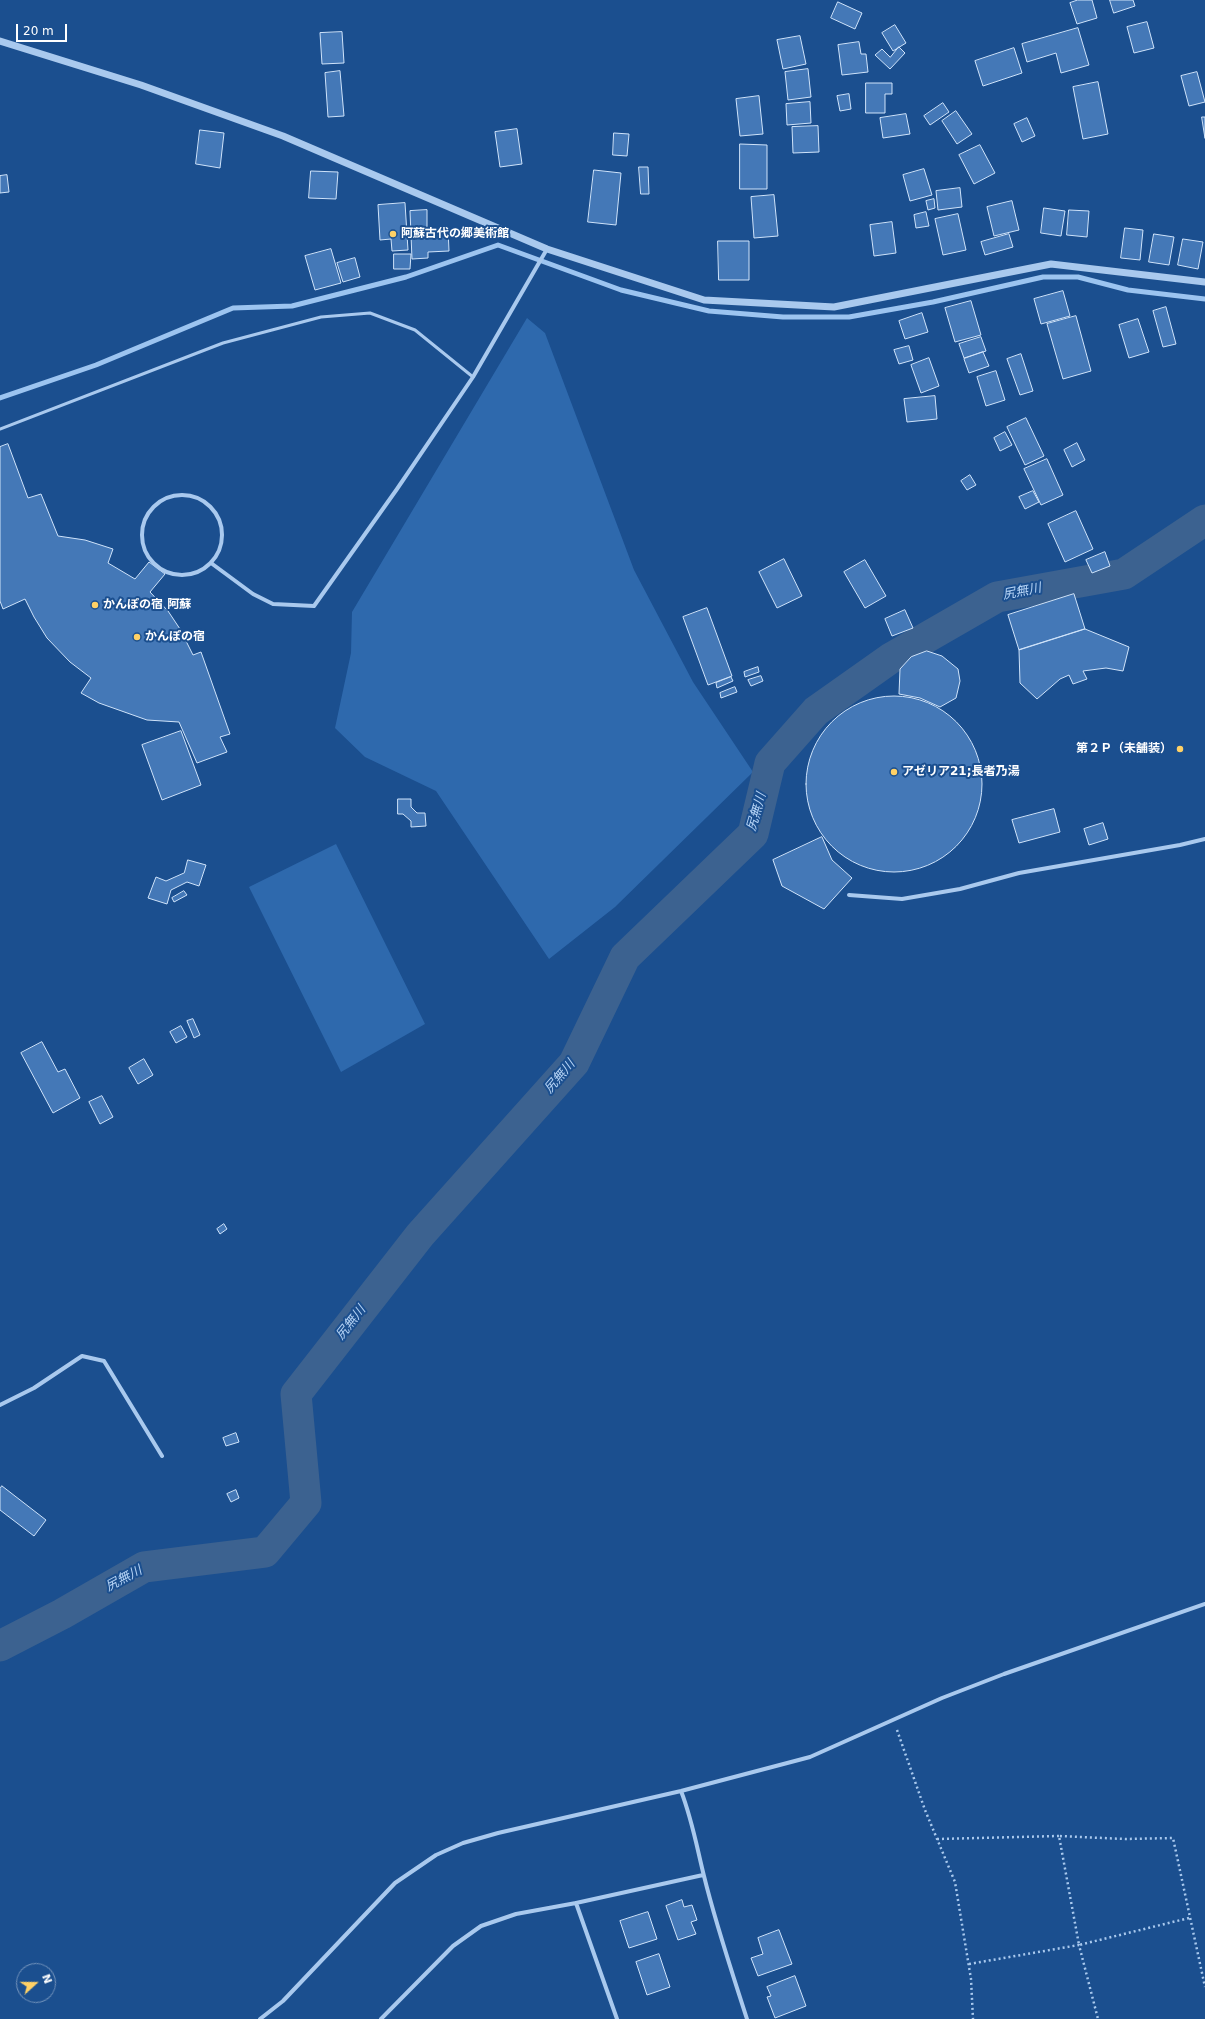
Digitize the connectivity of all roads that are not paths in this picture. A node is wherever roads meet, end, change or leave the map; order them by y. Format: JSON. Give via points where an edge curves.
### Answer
{"nodes":[{"id":1,"x":0,"y":42,"type":"edge"},
{"id":2,"x":547,"y":249,"type":"junction"},
{"id":3,"x":1205,"y":282,"type":"edge"},
{"id":4,"x":473,"y":377,"type":"junction"},
{"id":5,"x":0,"y":429,"type":"edge"},
{"id":6,"x":211,"y":563,"type":"junction"},
{"id":7,"x":1205,"y":839,"type":"edge"},
{"id":8,"x":849,"y":895,"type":"dead end"},
{"id":9,"x":0,"y":1405,"type":"edge"},
{"id":10,"x":162,"y":1456,"type":"dead end"},
{"id":11,"x":1205,"y":1604,"type":"edge"},
{"id":12,"x":682,"y":1791,"type":"junction"},
{"id":13,"x":704,"y":1875,"type":"junction"},
{"id":14,"x":576,"y":1903,"type":"junction"},
{"id":15,"x":260,"y":2019,"type":"edge"},
{"id":16,"x":381,"y":2019,"type":"edge"},
{"id":17,"x":617,"y":2019,"type":"edge"},
{"id":18,"x":747,"y":2019,"type":"edge"}],
"edges":[{"from":1,"to":2,"type":"street","via":[[141,85],[283,136]]},
{"from":2,"to":3,"type":"street","via":[[704,300],[834,307],[1051,264]]},
{"from":2,"to":4,"type":"street"},
{"from":4,"to":5,"type":"lane","via":[[415,330],[370,312],[321,316],[223,343]]},
{"from":4,"to":6,"type":"street","via":[[398,489],[314,606],[273,604],[253,594]]},
{"from":6,"to":6,"type":"street","via":[[219,552],[223,539],[217,513],[208,503],[196,496],[170,496],[158,502],[143,524],[145,550],[152,561],[168,572],[188,575],[200,571]]},
{"from":7,"to":8,"type":"street","via":[[1019,873],[960,889],[902,899]]},
{"from":9,"to":10,"type":"street","via":[[34,1388],[82,1356],[104,1361]]},
{"from":11,"to":12,"type":"street","via":[[942,1698],[810,1757]]},
{"from":12,"to":13,"type":"street"},
{"from":12,"to":15,"type":"street","via":[[498,1833],[463,1843],[436,1855],[395,1883],[283,2001]]},
{"from":13,"to":14,"type":"street"},
{"from":13,"to":18,"type":"street","via":[[719,1933]]},
{"from":14,"to":16,"type":"street","via":[[516,1914],[481,1926],[453,1946]]},
{"from":14,"to":17,"type":"street"}]}
